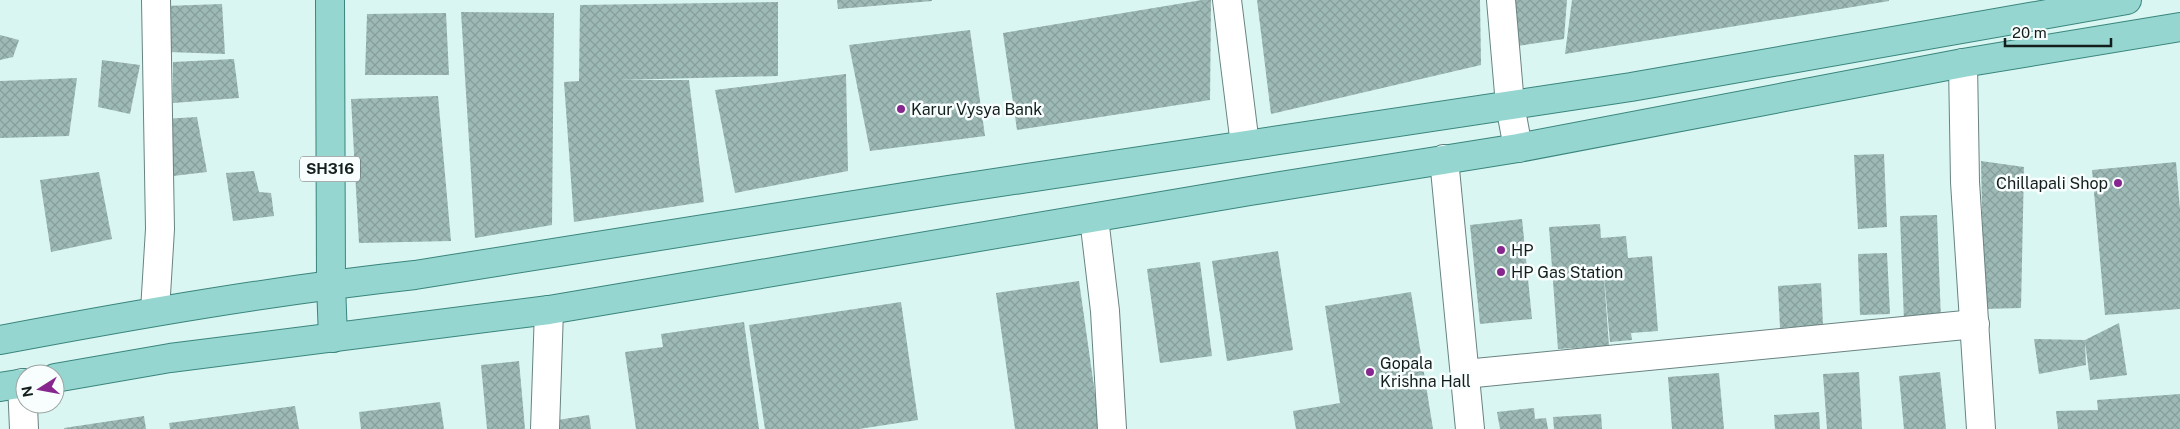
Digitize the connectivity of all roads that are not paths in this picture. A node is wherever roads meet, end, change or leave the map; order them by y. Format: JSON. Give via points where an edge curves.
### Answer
{"nodes":[{"id":1,"x":156,"y":0,"type":"edge"},
{"id":2,"x":330,"y":0,"type":"edge"},
{"id":3,"x":1227,"y":0,"type":"edge"},
{"id":4,"x":1501,"y":0,"type":"edge"},
{"id":5,"x":2127,"y":0,"type":"edge"},
{"id":6,"x":2180,"y":27,"type":"edge"},
{"id":7,"x":1963,"y":63,"type":"junction"},
{"id":8,"x":1510,"y":105,"type":"junction"},
{"id":9,"x":1245,"y":146,"type":"junction"},
{"id":10,"x":1518,"y":148,"type":"junction"},
{"id":11,"x":1444,"y":159,"type":"junction"},
{"id":12,"x":1094,"y":218,"type":"junction"},
{"id":13,"x":331,"y":284,"type":"junction"},
{"id":14,"x":549,"y":310,"type":"junction"},
{"id":15,"x":155,"y":311,"type":"junction"},
{"id":16,"x":1975,"y":324,"type":"junction"},
{"id":17,"x":333,"y":338,"type":"junction"},
{"id":18,"x":0,"y":340,"type":"edge"},
{"id":19,"x":1464,"y":374,"type":"junction"},
{"id":20,"x":65,"y":376,"type":"edge"},
{"id":21,"x":21,"y":414,"type":"edge"},
{"id":22,"x":24,"y":429,"type":"edge"},
{"id":23,"x":545,"y":429,"type":"edge"},
{"id":24,"x":1112,"y":429,"type":"edge"},
{"id":25,"x":1470,"y":429,"type":"edge"},
{"id":26,"x":1980,"y":429,"type":"edge"}],
"edges":[{"from":1,"to":15,"type":"street","via":[[160,229]]},
{"from":2,"to":13,"type":"main road","number":"SH316"},
{"from":3,"to":9,"type":"street"},
{"from":4,"to":8,"type":"street"},
{"from":5,"to":8,"type":"main road","via":[[1631,87]]},
{"from":6,"to":7,"type":"main road"},
{"from":7,"to":10,"type":"main road"},
{"from":7,"to":16,"type":"street","via":[[1965,182]]},
{"from":8,"to":9,"type":"main road"},
{"from":8,"to":10,"type":"street"},
{"from":9,"to":13,"type":"main road","via":[[416,275]]},
{"from":10,"to":11,"type":"main road"},
{"from":11,"to":12,"type":"main road"},
{"from":11,"to":19,"type":"street"},
{"from":12,"to":14,"type":"main road"},
{"from":12,"to":24,"type":"street"},
{"from":13,"to":15,"type":"main road"},
{"from":13,"to":17,"type":"main road","number":"SH316"},
{"from":14,"to":17,"type":"main road"},
{"from":14,"to":23,"type":"street"},
{"from":15,"to":18,"type":"main road"},
{"from":16,"to":19,"type":"street"},
{"from":16,"to":26,"type":"street"},
{"from":17,"to":20,"type":"main road","via":[[170,358]]},
{"from":19,"to":25,"type":"street"},
{"from":21,"to":22,"type":"street"}]}
